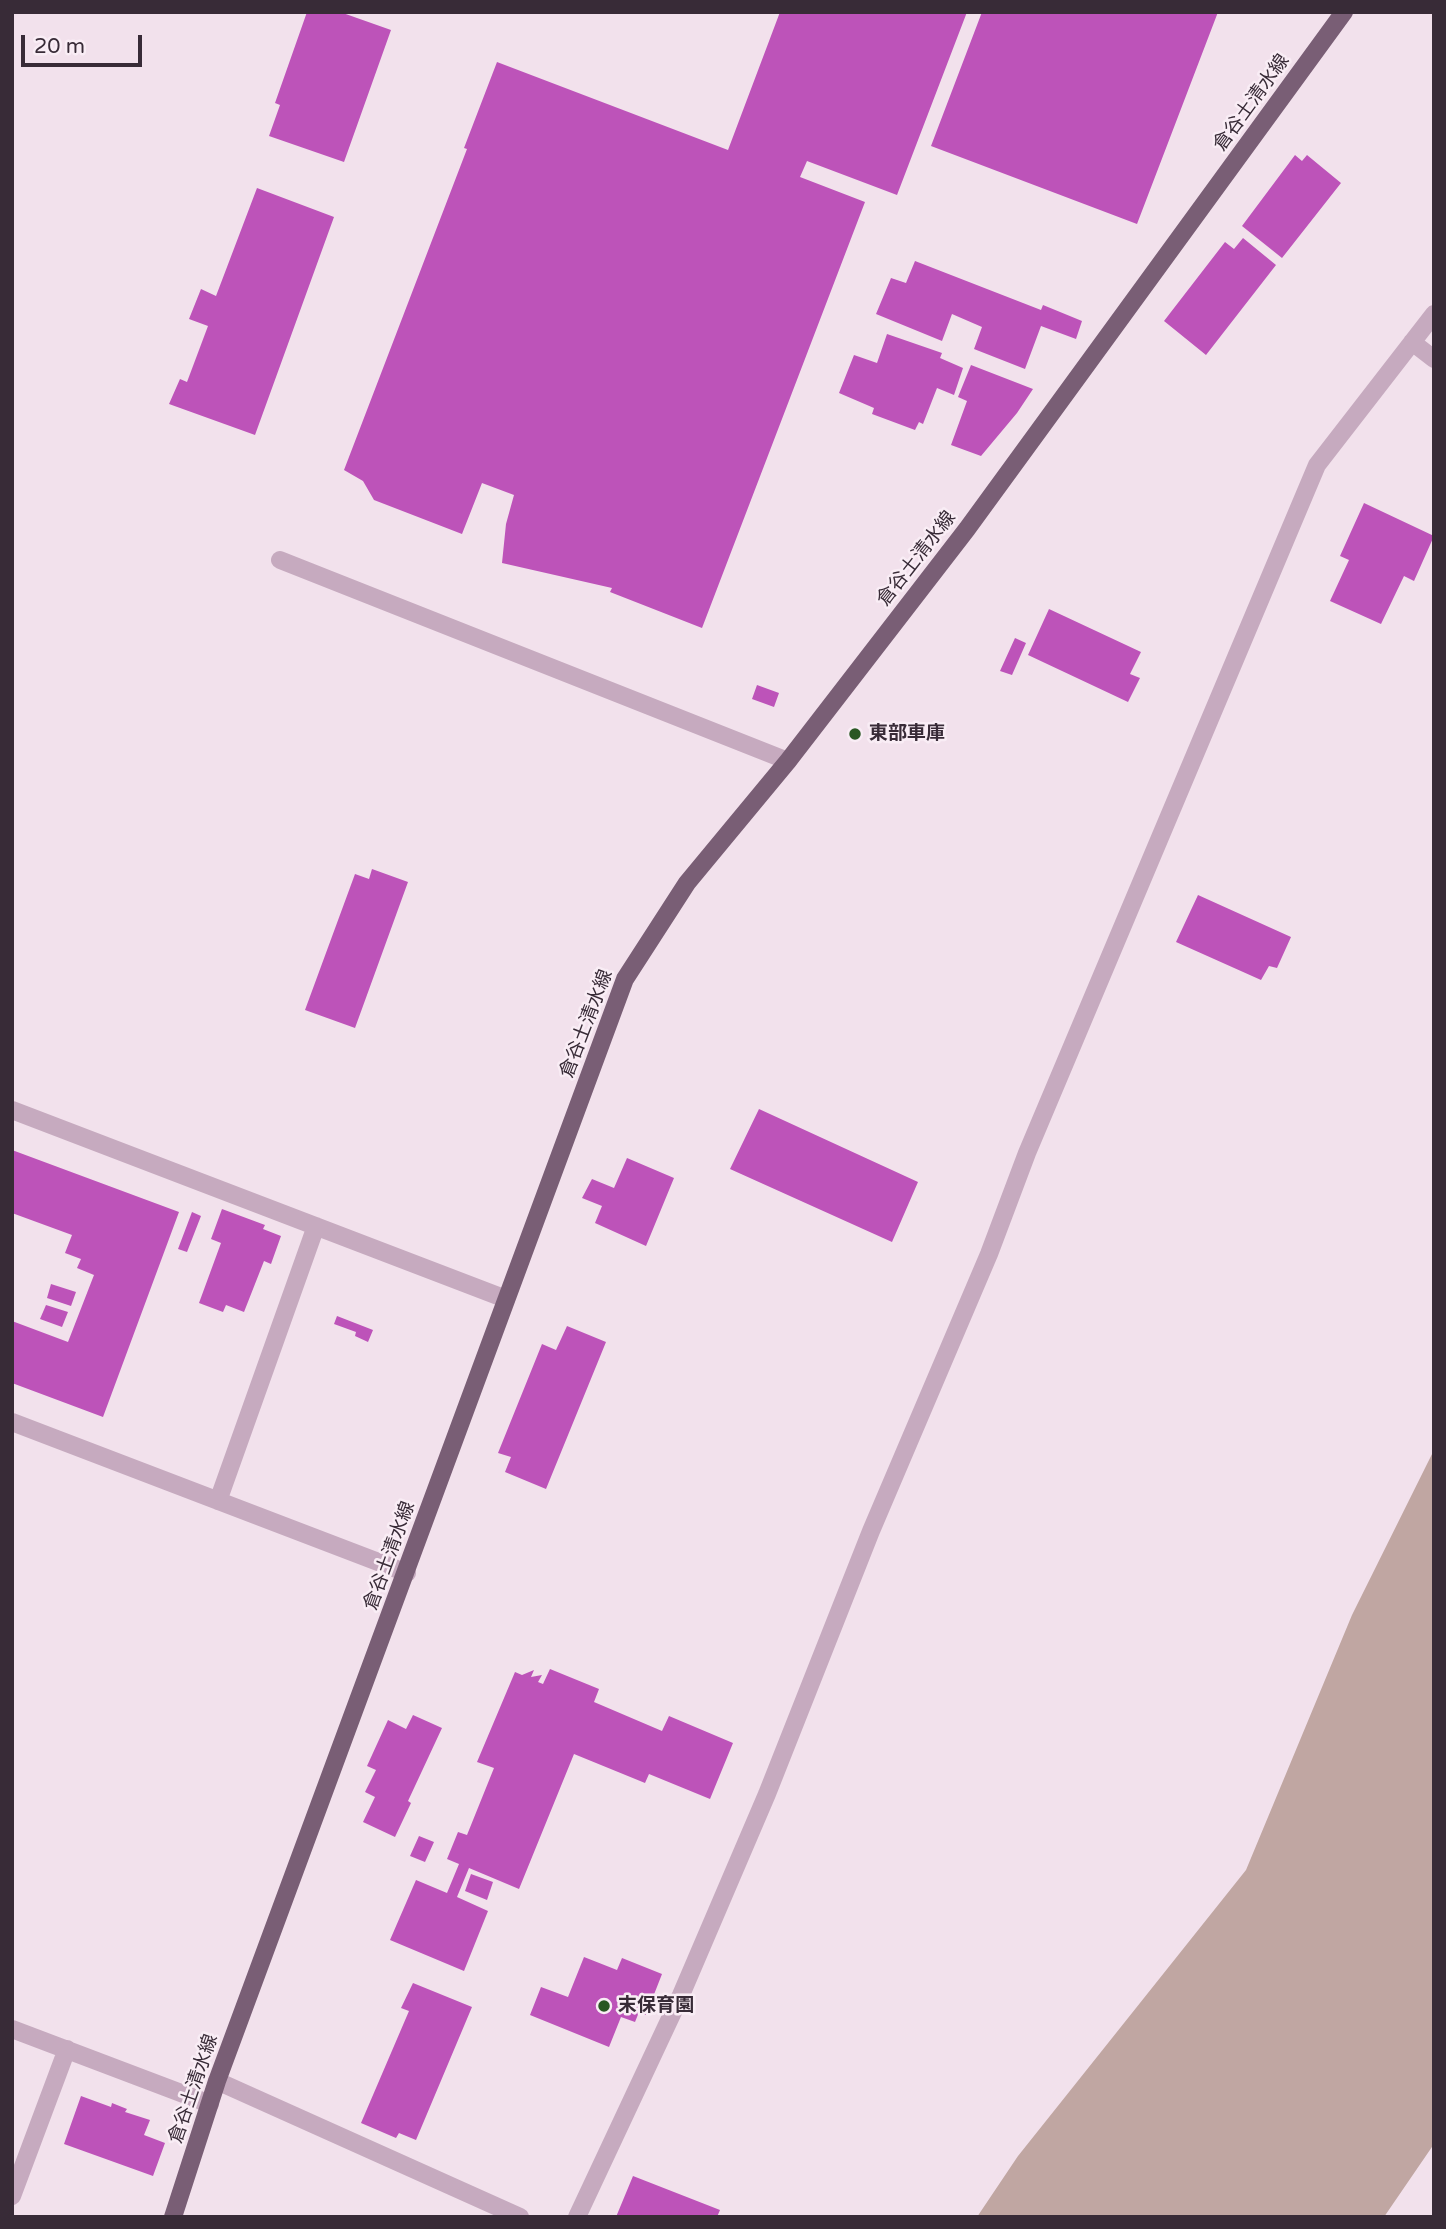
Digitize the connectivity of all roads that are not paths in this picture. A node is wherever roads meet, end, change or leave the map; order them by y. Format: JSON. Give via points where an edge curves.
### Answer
{"nodes":[{"id":1,"x":1345,"y":12,"type":"edge"},
{"id":2,"x":1434,"y":314,"type":"edge"},
{"id":3,"x":1412,"y":342,"type":"junction"},
{"id":4,"x":1434,"y":359,"type":"edge"},
{"id":5,"x":280,"y":560,"type":"dead end"},
{"id":6,"x":788,"y":761,"type":"junction"},
{"id":7,"x":12,"y":1110,"type":"edge"},
{"id":8,"x":316,"y":1226,"type":"junction"},
{"id":9,"x":506,"y":1299,"type":"junction"},
{"id":10,"x":12,"y":1422,"type":"edge"},
{"id":11,"x":218,"y":1500,"type":"junction"},
{"id":12,"x":407,"y":1573,"type":"junction"},
{"id":13,"x":12,"y":2029,"type":"edge"},
{"id":14,"x":67,"y":2049,"type":"junction"},
{"id":15,"x":217,"y":2081,"type":"junction"},
{"id":16,"x":210,"y":2104,"type":"junction"},
{"id":17,"x":12,"y":2196,"type":"edge"},
{"id":18,"x":173,"y":2217,"type":"edge"},
{"id":19,"x":520,"y":2217,"type":"edge"},
{"id":20,"x":577,"y":2217,"type":"edge"}],
"edges":[{"from":1,"to":6,"type":"main road","name":"倉谷土清水線","via":[[967,529]]},
{"from":2,"to":3,"type":"street"},
{"from":3,"to":4,"type":"street"},
{"from":3,"to":20,"type":"street","via":[[1317,465],[1027,1153],[766,1794],[681,1995]]},
{"from":5,"to":6,"type":"street"},
{"from":6,"to":9,"type":"main road","name":"倉谷土清水線","via":[[687,883],[625,979]]},
{"from":7,"to":8,"type":"street"},
{"from":8,"to":9,"type":"street"},
{"from":8,"to":11,"type":"street"},
{"from":9,"to":12,"type":"main road","name":"倉谷土清水線"},
{"from":10,"to":11,"type":"street"},
{"from":11,"to":12,"type":"street"},
{"from":12,"to":15,"type":"main road","name":"倉谷土清水線"},
{"from":13,"to":14,"type":"street"},
{"from":14,"to":16,"type":"street"},
{"from":14,"to":17,"type":"street"},
{"from":15,"to":16,"type":"main road","name":"倉谷土清水線"},
{"from":15,"to":19,"type":"street"},
{"from":16,"to":18,"type":"main road","name":"倉谷土清水線"}]}
